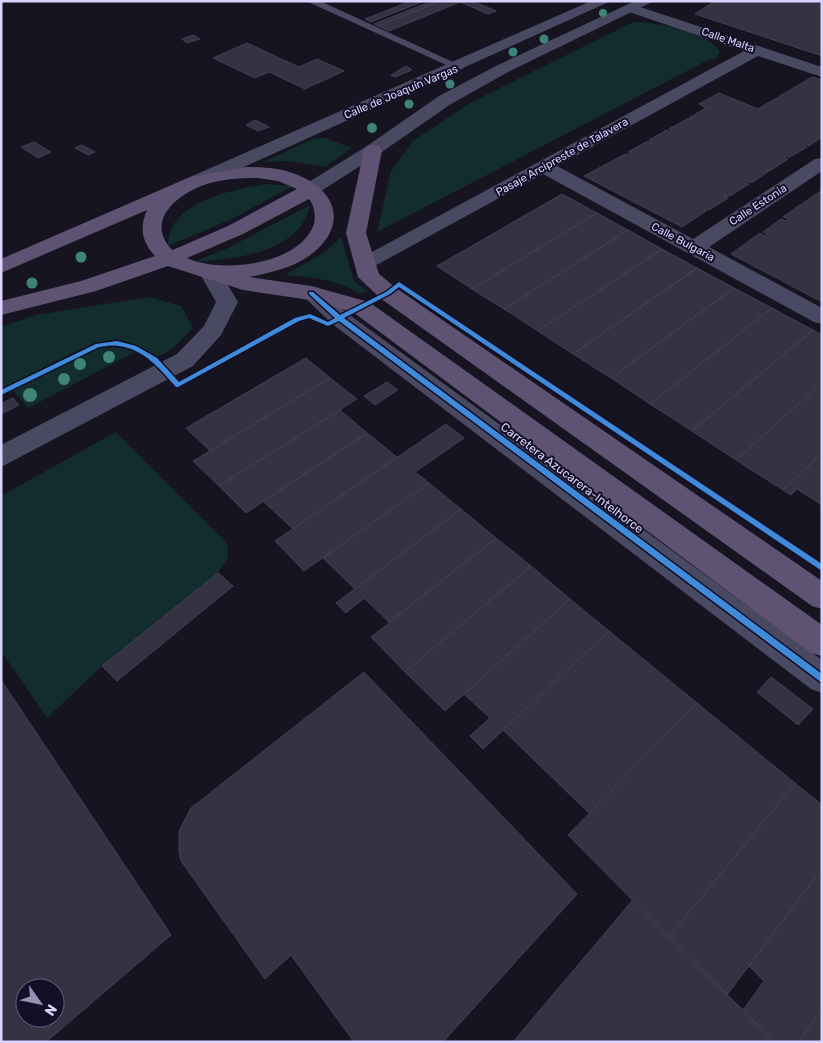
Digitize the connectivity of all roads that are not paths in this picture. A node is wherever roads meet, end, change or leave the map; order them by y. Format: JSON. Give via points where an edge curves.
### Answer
{"nodes":[{"id":1,"x":311,"y":1,"type":"edge"},
{"id":2,"x":604,"y":1,"type":"edge"},
{"id":3,"x":640,"y":5,"type":"edge"},
{"id":4,"x":757,"y":50,"type":"junction"},
{"id":5,"x":459,"y":67,"type":"junction"},
{"id":6,"x":822,"y":72,"type":"edge"},
{"id":7,"x":373,"y":150,"type":"junction"},
{"id":8,"x":822,"y":163,"type":"edge"},
{"id":9,"x":544,"y":167,"type":"junction"},
{"id":10,"x":197,"y":181,"type":"junction"},
{"id":11,"x":311,"y":189,"type":"junction"},
{"id":12,"x":326,"y":211,"type":"junction"},
{"id":13,"x":356,"y":233,"type":"junction"},
{"id":14,"x":55,"y":242,"type":"junction"},
{"id":15,"x":694,"y":248,"type":"junction"},
{"id":16,"x":168,"y":258,"type":"junction"},
{"id":17,"x":1,"y":260,"type":"edge"},
{"id":18,"x":366,"y":263,"type":"junction"},
{"id":19,"x":1,"y":267,"type":"edge"},
{"id":20,"x":210,"y":272,"type":"junction"},
{"id":21,"x":311,"y":293,"type":"junction"},
{"id":22,"x":1,"y":308,"type":"edge"},
{"id":23,"x":822,"y":316,"type":"edge"},
{"id":24,"x":1,"y":457,"type":"edge"},
{"id":25,"x":822,"y":597,"type":"edge"},
{"id":26,"x":822,"y":643,"type":"edge"},
{"id":27,"x":822,"y":679,"type":"edge"}],
"edges":[{"from":1,"to":5,"type":"lane"},
{"from":2,"to":5,"type":"street","name":"Calle de Joaquín Vargas"},
{"from":3,"to":4,"type":"street","name":"Calle Malta"},
{"from":3,"to":7,"type":"street","name":"Calle de Joaquín Vargas","via":[[504,68],[445,100]]},
{"from":4,"to":6,"type":"street","name":"Calle Malta"},
{"from":4,"to":9,"type":"street","name":"Pasaje Arcipreste de Talavera"},
{"from":5,"to":10,"type":"street","name":"Calle de Joaquín Vargas"},
{"from":7,"to":11,"type":"street","name":"Calle de Joaquín Vargas"},
{"from":7,"to":13,"type":"main road"},
{"from":8,"to":15,"type":"street","name":"Calle Estonia"},
{"from":9,"to":15,"type":"street","name":"Calle Bulgaria"},
{"from":9,"to":18,"type":"street","name":"Pasaje Arcipreste de Talavera"},
{"from":10,"to":11,"type":"main road","name":"Carretera Azucarera-Intelhorce","via":[[221,175],[263,173],[293,179]]},
{"from":10,"to":14,"type":"main road","name":"Carretera Azucarera-Intelhorce"},
{"from":10,"to":16,"type":"main road","name":"Carretera Azucarera-Intelhorce","via":[[173,193],[157,209],[150,226],[154,243]]},
{"from":11,"to":12,"type":"main road","name":"Carretera Azucarera-Intelhorce","via":[[321,199]]},
{"from":11,"to":16,"type":"main road","via":[[279,208]]},
{"from":12,"to":13,"type":"main road","name":"Carretera Azucarera-Intelhorce"},
{"from":12,"to":20,"type":"main road","name":"Carretera Azucarera-Intelhorce","via":[[324,227],[314,242],[295,257],[260,269]]},
{"from":13,"to":18,"type":"main road"},
{"from":14,"to":17,"type":"street","name":"Carretera Azucarera-Intelhorce"},
{"from":14,"to":19,"type":"main road","name":"Carretera Azucarera-Intelhorce"},
{"from":15,"to":23,"type":"street","name":"Calle Bulgaria"},
{"from":16,"to":20,"type":"main road","name":"Carretera Azucarera-Intelhorce","via":[[187,267]]},
{"from":16,"to":22,"type":"main road","via":[[100,283]]},
{"from":18,"to":25,"type":"main road","via":[[369,277],[388,293]]},
{"from":20,"to":21,"type":"main road","name":"Carretera Azucarera-Intelhorce","via":[[243,283]]},
{"from":20,"to":24,"type":"street","via":[[227,302],[213,330],[185,360]]},
{"from":21,"to":26,"type":"main road","name":"Carretera Azucarera-Intelhorce","via":[[361,307]]},
{"from":21,"to":27,"type":"street","name":"Carretera Azucarera-Intelhorce","via":[[339,318]]}]}
